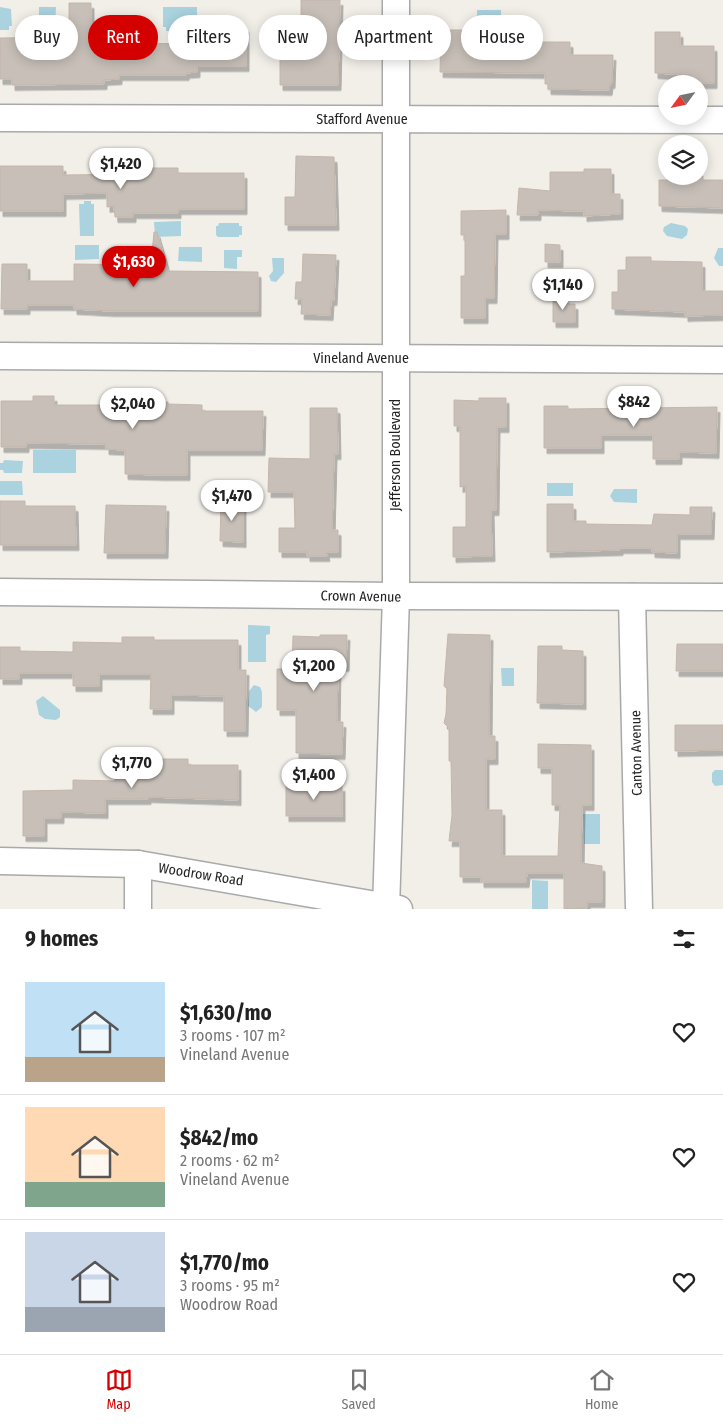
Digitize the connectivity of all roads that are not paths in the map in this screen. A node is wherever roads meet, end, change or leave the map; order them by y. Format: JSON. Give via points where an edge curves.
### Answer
{"nodes":[{"id":1,"x":396,"y":0,"type":"edge"},
{"id":2,"x":0,"y":118,"type":"edge"},
{"id":3,"x":397,"y":119,"type":"junction"},
{"id":4,"x":723,"y":120,"type":"edge"},
{"id":5,"x":0,"y":356,"type":"edge"},
{"id":6,"x":395,"y":358,"type":"junction"},
{"id":7,"x":723,"y":360,"type":"edge"},
{"id":8,"x":0,"y":592,"type":"edge"},
{"id":9,"x":396,"y":596,"type":"junction"},
{"id":10,"x":632,"y":597,"type":"junction"},
{"id":11,"x":723,"y":597,"type":"edge"},
{"id":12,"x":0,"y":861,"type":"edge"},
{"id":13,"x":138,"y":864,"type":"junction"},
{"id":14,"x":390,"y":908,"type":"edge"},
{"id":15,"x":138,"y":909,"type":"edge"},
{"id":16,"x":639,"y":909,"type":"edge"}],
"edges":[{"from":1,"to":3,"type":"street","name":"Jefferson Boulevard"},
{"from":2,"to":3,"type":"street","name":"Stafford Avenue"},
{"from":3,"to":4,"type":"street","name":"Stafford Avenue"},
{"from":3,"to":6,"type":"street","name":"Jefferson Boulevard"},
{"from":5,"to":6,"type":"street","name":"Vineland Avenue"},
{"from":6,"to":7,"type":"street","name":"Vineland Avenue"},
{"from":6,"to":9,"type":"street","name":"Jefferson Boulevard"},
{"from":8,"to":9,"type":"street","name":"Crown Avenue"},
{"from":9,"to":10,"type":"street","name":"Crown Avenue"},
{"from":9,"to":14,"type":"street","name":"Jefferson Boulevard"},
{"from":10,"to":11,"type":"street","name":"Crown Avenue"},
{"from":10,"to":16,"type":"street","name":"Canton Avenue"},
{"from":12,"to":13,"type":"street","name":"Woodrow Road"},
{"from":13,"to":14,"type":"street","name":"Woodrow Road"},
{"from":13,"to":15,"type":"street"}]}
